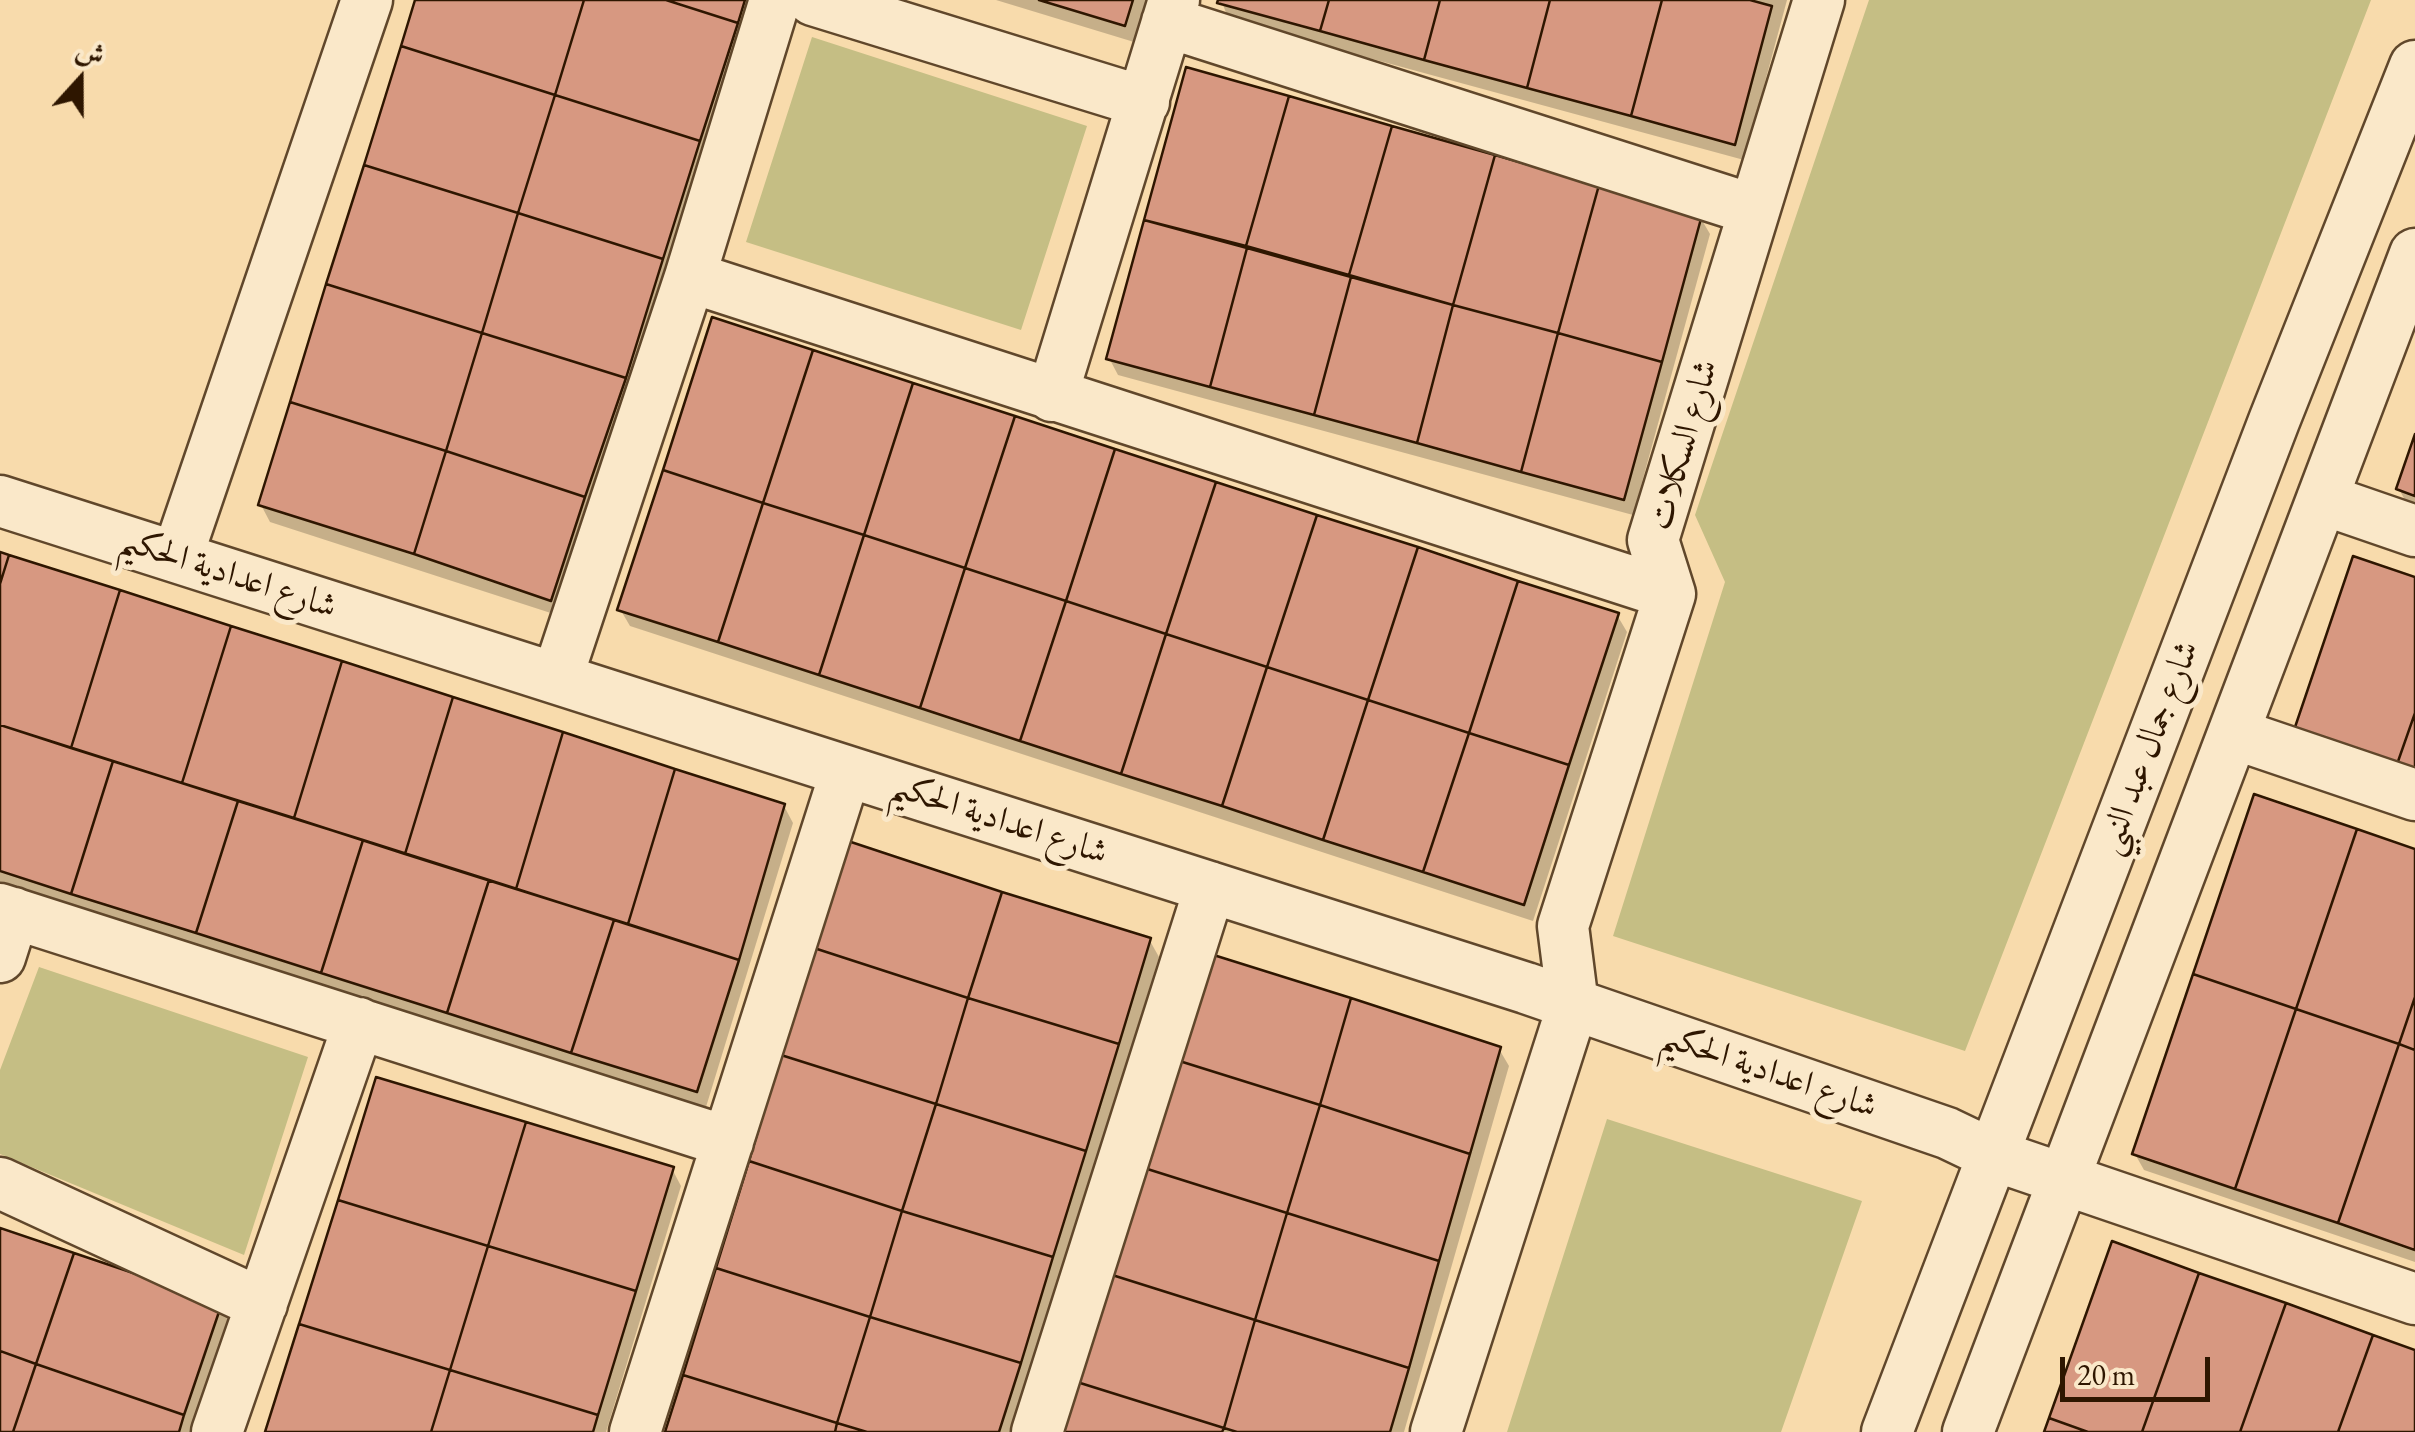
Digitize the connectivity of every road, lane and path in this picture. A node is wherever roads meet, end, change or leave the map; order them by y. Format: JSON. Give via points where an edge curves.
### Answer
{"nodes":[{"id":1,"x":367,"y":0,"type":"edge"},
{"id":2,"x":775,"y":0,"type":"edge"},
{"id":3,"x":813,"y":0,"type":"edge"},
{"id":4,"x":1820,"y":0,"type":"edge"},
{"id":5,"x":1171,"y":11,"type":"edge"},
{"id":6,"x":2415,"y":66,"type":"edge"},
{"id":7,"x":1144,"y":102,"type":"junction"},
{"id":8,"x":1754,"y":210,"type":"junction"},
{"id":9,"x":2415,"y":254,"type":"edge"},
{"id":10,"x":690,"y":278,"type":"junction"},
{"id":11,"x":1052,"y":396,"type":"junction"},
{"id":12,"x":2322,"y":499,"type":"junction"},
{"id":13,"x":0,"y":501,"type":"edge"},
{"id":14,"x":2415,"y":531,"type":"edge"},
{"id":15,"x":177,"y":557,"type":"junction"},
{"id":16,"x":1670,"y":594,"type":"junction"},
{"id":17,"x":556,"y":678,"type":"junction"},
{"id":18,"x":2235,"y":734,"type":"junction"},
{"id":19,"x":846,"y":771,"type":"junction"},
{"id":20,"x":2415,"y":796,"type":"edge"},
{"id":21,"x":1210,"y":887,"type":"junction"},
{"id":22,"x":5,"y":926,"type":"edge"},
{"id":23,"x":1574,"y":1005,"type":"junction"},
{"id":24,"x":359,"y":1024,"type":"junction"},
{"id":25,"x":728,"y":1142,"type":"junction"},
{"id":26,"x":1993,"y":1155,"type":"junction"},
{"id":27,"x":2066,"y":1178,"type":"junction"},
{"id":28,"x":0,"y":1183,"type":"edge"},
{"id":29,"x":2415,"y":1299,"type":"edge"},
{"id":30,"x":262,"y":1304,"type":"junction"},
{"id":31,"x":217,"y":1432,"type":"edge"},
{"id":32,"x":636,"y":1432,"type":"edge"},
{"id":33,"x":1037,"y":1432,"type":"edge"},
{"id":34,"x":1436,"y":1432,"type":"edge"},
{"id":35,"x":1887,"y":1432,"type":"edge"},
{"id":36,"x":1968,"y":1432,"type":"edge"}],
"edges":[{"from":1,"to":15,"type":"street"},
{"from":2,"to":10,"type":"street"},
{"from":3,"to":7,"type":"street"},
{"from":4,"to":8,"type":"street","name":"شارع السكلات"},
{"from":5,"to":7,"type":"street"},
{"from":5,"to":8,"type":"street"},
{"from":6,"to":26,"type":"street","name":"شارع جمال عبد النبي"},
{"from":7,"to":11,"type":"street"},
{"from":8,"to":16,"type":"street","name":"شارع السكلات","via":[[1654,540]]},
{"from":9,"to":12,"type":"street"},
{"from":10,"to":11,"type":"street"},
{"from":10,"to":17,"type":"street"},
{"from":11,"to":16,"type":"street"},
{"from":12,"to":14,"type":"street"},
{"from":12,"to":18,"type":"street"},
{"from":13,"to":15,"type":"street","name":"شارع اعدادية الحكيم"},
{"from":15,"to":17,"type":"street","name":"شارع اعدادية الحكيم"},
{"from":16,"to":23,"type":"street","via":[[1563,926]]},
{"from":17,"to":19,"type":"street","name":"شارع اعدادية الحكيم"},
{"from":18,"to":20,"type":"street"},
{"from":18,"to":27,"type":"street"},
{"from":19,"to":21,"type":"street","name":"شارع اعدادية الحكيم"},
{"from":19,"to":25,"type":"street"},
{"from":21,"to":23,"type":"street","name":"شارع اعدادية الحكيم"},
{"from":21,"to":33,"type":"street"},
{"from":22,"to":24,"type":"street"},
{"from":23,"to":26,"type":"street","name":"شارع اعدادية الحكيم","via":[[1947,1133]]},
{"from":23,"to":34,"type":"street"},
{"from":24,"to":25,"type":"street"},
{"from":24,"to":30,"type":"street"},
{"from":25,"to":32,"type":"street"},
{"from":26,"to":27,"type":"street","name":"شارع اعدادية الحكيم"},
{"from":26,"to":35,"type":"street","name":"شارع جمال عبد النبي"},
{"from":27,"to":29,"type":"street","name":"شارع اعدادية الحكيم"},
{"from":27,"to":36,"type":"street"},
{"from":28,"to":30,"type":"street"},
{"from":30,"to":31,"type":"street"}]}
